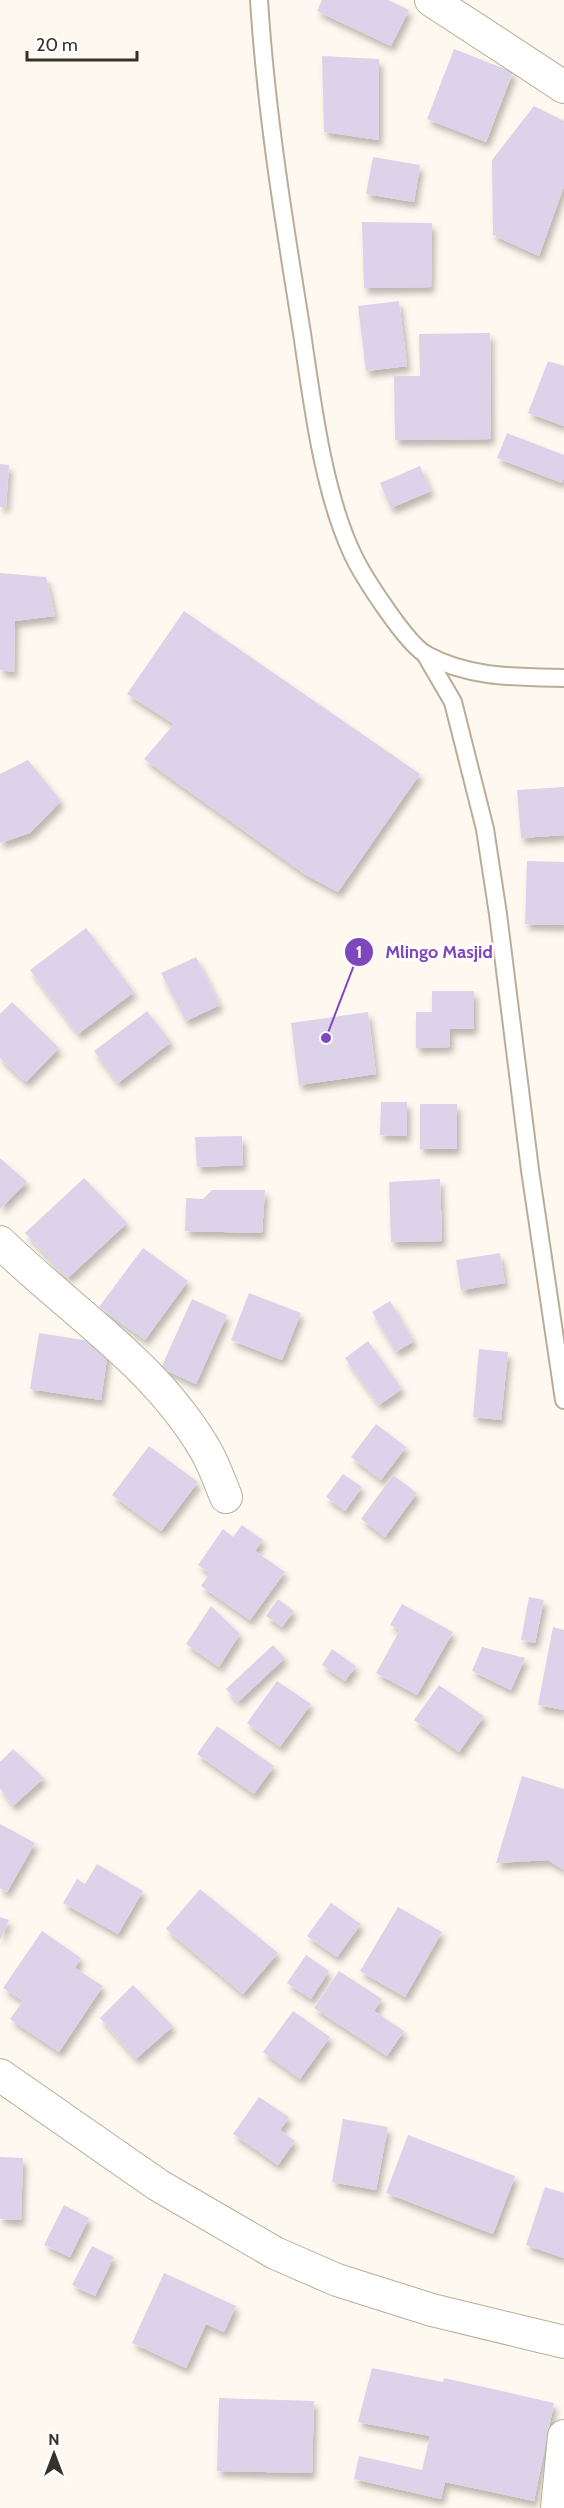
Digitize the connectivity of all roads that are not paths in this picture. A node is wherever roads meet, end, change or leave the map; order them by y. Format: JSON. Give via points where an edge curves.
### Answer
{"nodes":[{"id":1,"x":259,"y":0,"type":"edge"},
{"id":2,"x":431,"y":0,"type":"edge"},
{"id":3,"x":564,"y":87,"type":"edge"},
{"id":4,"x":425,"y":654,"type":"junction"},
{"id":5,"x":564,"y":678,"type":"edge"},
{"id":6,"x":0,"y":1242,"type":"edge"},
{"id":7,"x":564,"y":1400,"type":"edge"},
{"id":8,"x":226,"y":1497,"type":"dead end"},
{"id":9,"x":0,"y":2075,"type":"edge"},
{"id":10,"x":564,"y":2342,"type":"edge"},
{"id":11,"x":564,"y":2436,"type":"edge"},
{"id":12,"x":557,"y":2508,"type":"edge"}],
"edges":[{"from":1,"to":4,"type":"lane","via":[[263,63],[285,228],[315,421],[335,503],[352,554],[397,625]]},
{"from":2,"to":3,"type":"street"},
{"from":4,"to":5,"type":"lane","via":[[480,674]]},
{"from":4,"to":7,"type":"lane","via":[[453,702],[485,829]]},
{"from":6,"to":8,"type":"street","via":[[161,1388],[206,1451]]},
{"from":9,"to":10,"type":"street","via":[[158,2186],[276,2253],[337,2280],[432,2310]]},
{"from":11,"to":12,"type":"street"}]}
